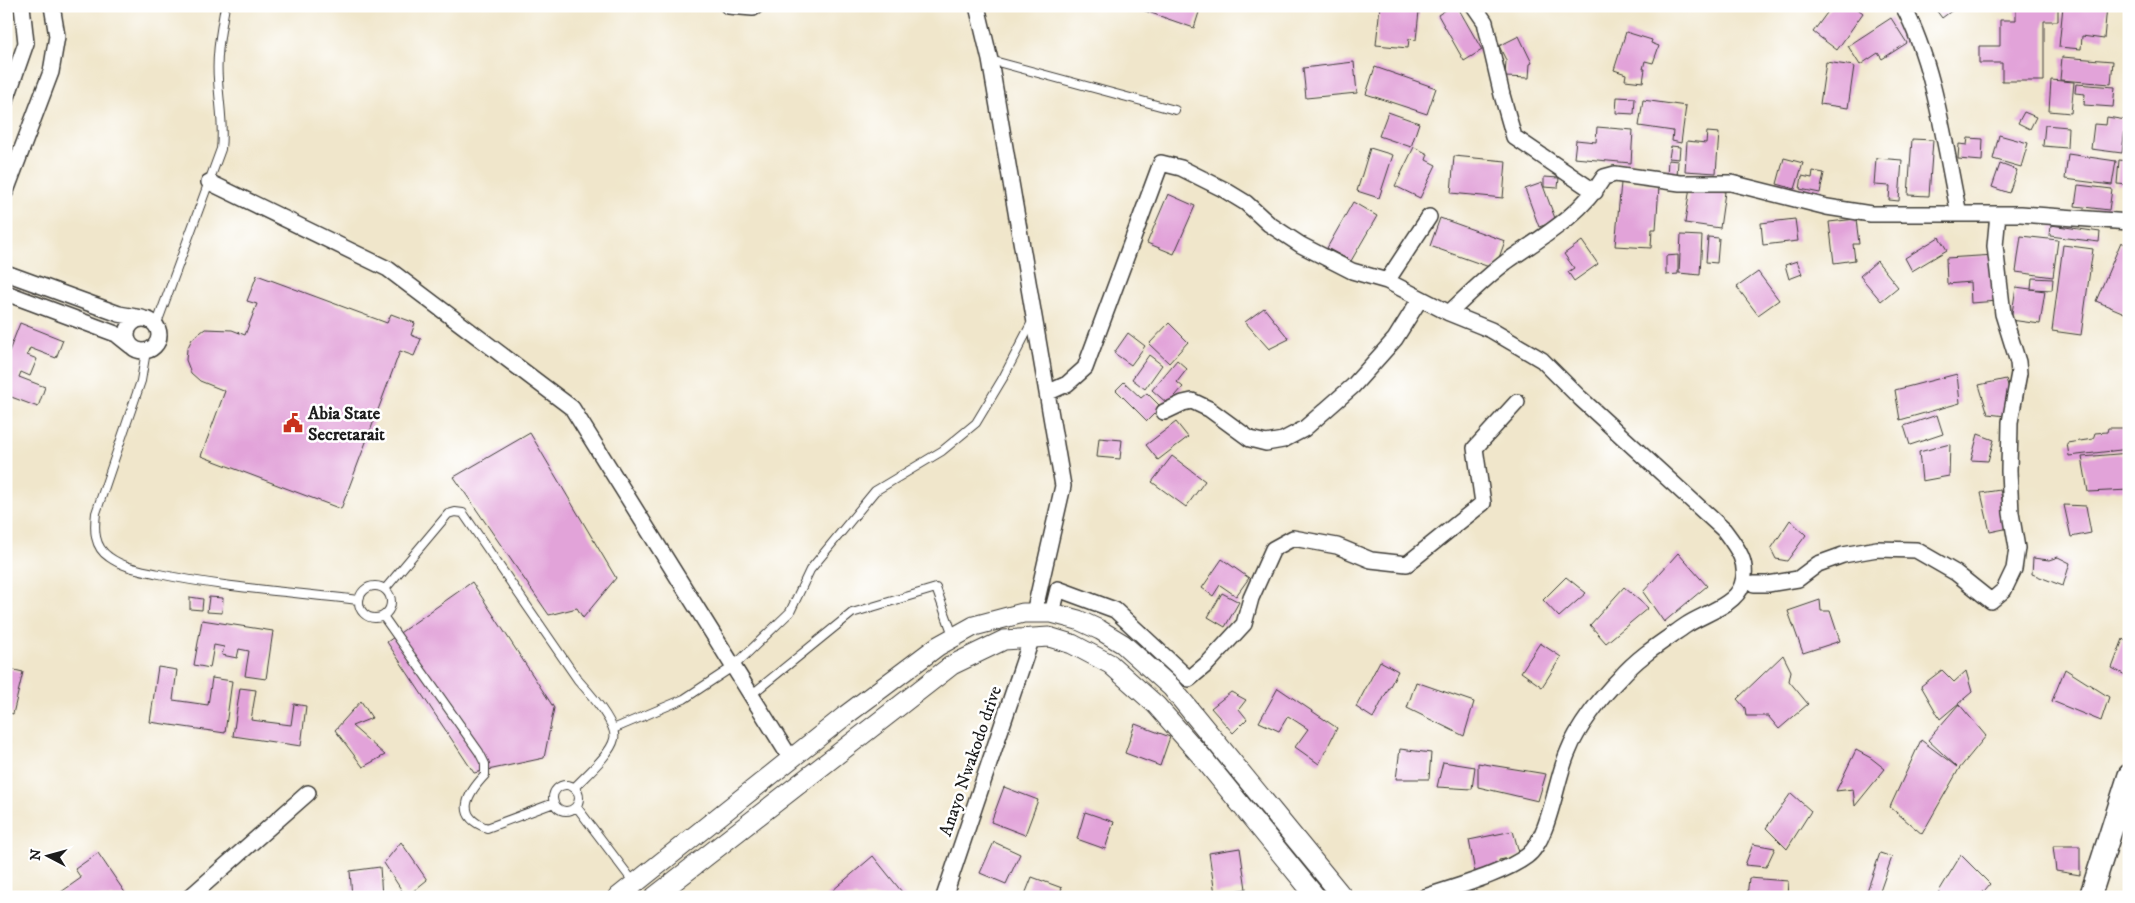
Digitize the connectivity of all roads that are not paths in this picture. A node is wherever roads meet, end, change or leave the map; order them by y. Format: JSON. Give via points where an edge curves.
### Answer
{"nodes":[{"id":1,"x":22,"y":6,"type":"edge"},
{"id":2,"x":52,"y":6,"type":"edge"},
{"id":3,"x":225,"y":6,"type":"edge"},
{"id":4,"x":728,"y":6,"type":"edge"},
{"id":5,"x":756,"y":6,"type":"edge"},
{"id":6,"x":976,"y":6,"type":"edge"},
{"id":7,"x":1474,"y":6,"type":"edge"},
{"id":8,"x":1903,"y":6,"type":"edge"},
{"id":9,"x":990,"y":60,"type":"junction"},
{"id":10,"x":6,"y":100,"type":"edge"},
{"id":11,"x":1175,"y":110,"type":"dead end"},
{"id":12,"x":209,"y":182,"type":"junction"},
{"id":13,"x":6,"y":191,"type":"edge"},
{"id":14,"x":1594,"y":192,"type":"junction"},
{"id":15,"x":1959,"y":214,"type":"junction"},
{"id":16,"x":1998,"y":214,"type":"junction"},
{"id":17,"x":1429,"y":217,"type":"dead end"},
{"id":18,"x":2129,"y":222,"type":"edge"},
{"id":19,"x":6,"y":273,"type":"edge"},
{"id":20,"x":1387,"y":281,"type":"junction"},
{"id":21,"x":6,"y":293,"type":"edge"},
{"id":22,"x":1420,"y":299,"type":"junction"},
{"id":23,"x":1449,"y":313,"type":"junction"},
{"id":24,"x":142,"y":318,"type":"junction"},
{"id":25,"x":1034,"y":318,"type":"junction"},
{"id":26,"x":156,"y":326,"type":"junction"},
{"id":27,"x":139,"y":349,"type":"junction"},
{"id":28,"x":1047,"y":393,"type":"junction"},
{"id":29,"x":1517,"y":402,"type":"dead end"},
{"id":30,"x":1164,"y":412,"type":"dead end"},
{"id":31,"x":1754,"y":584,"type":"dead end"},
{"id":32,"x":385,"y":590,"type":"junction"},
{"id":33,"x":359,"y":600,"type":"junction"},
{"id":34,"x":1043,"y":613,"type":"junction"},
{"id":35,"x":383,"y":616,"type":"junction"},
{"id":36,"x":1032,"y":637,"type":"junction"},
{"id":37,"x":954,"y":638,"type":"junction"},
{"id":38,"x":734,"y":666,"type":"junction"},
{"id":39,"x":751,"y":695,"type":"junction"},
{"id":40,"x":614,"y":729,"type":"junction"},
{"id":41,"x":791,"y":759,"type":"junction"},
{"id":42,"x":2129,"y":775,"type":"edge"},
{"id":43,"x":574,"y":788,"type":"junction"},
{"id":44,"x":308,"y":793,"type":"dead end"},
{"id":45,"x":554,"y":802,"type":"junction"},
{"id":46,"x":576,"y":806,"type":"junction"},
{"id":47,"x":635,"y":884,"type":"junction"},
{"id":48,"x":190,"y":897,"type":"edge"},
{"id":49,"x":618,"y":897,"type":"edge"},
{"id":50,"x":654,"y":897,"type":"edge"},
{"id":51,"x":944,"y":897,"type":"edge"},
{"id":52,"x":1316,"y":897,"type":"edge"},
{"id":53,"x":1343,"y":897,"type":"edge"},
{"id":54,"x":1425,"y":897,"type":"edge"},
{"id":55,"x":2090,"y":897,"type":"edge"}],
"edges":[{"from":1,"to":10,"type":"street","via":[[26,42]]},
{"from":2,"to":13,"type":"street","via":[[58,36],[50,72]]},
{"from":3,"to":12,"type":"lane","via":[[218,45],[223,134]]},
{"from":4,"to":5,"type":"street"},
{"from":6,"to":9,"type":"street"},
{"from":7,"to":14,"type":"street","via":[[1485,22],[1514,137]]},
{"from":8,"to":15,"type":"street","via":[[1924,60]]},
{"from":9,"to":11,"type":"lane"},
{"from":9,"to":25,"type":"street"},
{"from":12,"to":26,"type":"lane"},
{"from":12,"to":38,"type":"street","via":[[388,270],[572,408]]},
{"from":14,"to":15,"type":"street","via":[[1604,177],[1615,174],[1680,183],[1731,183],[1871,214]]},
{"from":14,"to":23,"type":"street","via":[[1553,232],[1505,263]]},
{"from":15,"to":16,"type":"street"},
{"from":16,"to":18,"type":"street"},
{"from":16,"to":31,"type":"street","via":[[1995,246],[2003,314],[2019,373],[2010,422],[2012,513],[2017,548],[2014,569],[2004,590],[1991,601],[1956,573],[1916,550],[1877,549],[1843,555],[1818,564],[1798,579]]},
{"from":17,"to":20,"type":"street"},
{"from":19,"to":24,"type":"street","via":[[119,314]]},
{"from":20,"to":22,"type":"street"},
{"from":20,"to":28,"type":"street","via":[[1352,271],[1301,245],[1223,189],[1181,168],[1161,163],[1085,368],[1067,384]]},
{"from":21,"to":27,"type":"street","via":[[116,334]]},
{"from":22,"to":23,"type":"street"},
{"from":22,"to":30,"type":"street","via":[[1395,339],[1353,386],[1304,429],[1283,440],[1266,443],[1250,439],[1210,409],[1192,401]]},
{"from":23,"to":54,"type":"street","via":[[1491,330],[1542,360],[1724,530],[1744,562],[1743,584],[1738,593],[1640,658],[1608,690],[1568,750],[1537,846],[1527,856],[1495,872]]},
{"from":24,"to":26,"type":"street"},
{"from":24,"to":27,"type":"street","via":[[128,327],[127,338]]},
{"from":25,"to":28,"type":"street"},
{"from":25,"to":38,"type":"lane","via":[[976,424],[942,451],[875,491],[810,570],[790,612]]},
{"from":26,"to":27,"type":"street","via":[[159,336],[155,346]]},
{"from":27,"to":33,"type":"lane","via":[[141,381],[96,513],[94,529],[97,544],[108,557],[126,566],[198,582]]},
{"from":28,"to":34,"type":"street","via":[[1063,486]]},
{"from":29,"to":34,"type":"street","via":[[1475,448],[1483,503],[1453,529],[1407,564],[1371,560],[1337,546],[1294,538],[1273,549],[1250,598],[1244,624],[1208,664],[1189,679],[1115,610],[1058,589]]},
{"from":32,"to":33,"type":"lane","via":[[369,587]]},
{"from":32,"to":35,"type":"lane","via":[[391,604]]},
{"from":32,"to":40,"type":"lane","via":[[448,514],[463,513]]},
{"from":33,"to":35,"type":"lane","via":[[361,610],[368,617]]},
{"from":34,"to":37,"type":"street","via":[[1023,613],[974,626]]},
{"from":34,"to":53,"type":"street","via":[[1078,620],[1123,644],[1172,688]]},
{"from":35,"to":45,"type":"lane","via":[[486,764],[485,775],[472,788],[467,800],[471,818],[487,828]]},
{"from":36,"to":50,"type":"street","via":[[1004,640],[952,665]]},
{"from":36,"to":51,"type":"street","name":"Anayo Nwakodo drive"},
{"from":36,"to":52,"type":"street","via":[[1049,637],[1072,644],[1110,664],[1156,704]]},
{"from":37,"to":39,"type":"lane","via":[[936,588],[852,613]]},
{"from":37,"to":41,"type":"street"},
{"from":38,"to":39,"type":"street"},
{"from":38,"to":40,"type":"lane","via":[[684,699]]},
{"from":39,"to":41,"type":"street"},
{"from":40,"to":43,"type":"lane","via":[[615,739],[608,750]]},
{"from":41,"to":47,"type":"street"},
{"from":42,"to":55,"type":"main road"},
{"from":43,"to":45,"type":"lane","via":[[561,786],[553,796]]},
{"from":43,"to":46,"type":"lane","via":[[579,800]]},
{"from":44,"to":48,"type":"street"},
{"from":45,"to":46,"type":"lane","via":[[564,811]]},
{"from":46,"to":47,"type":"lane"},
{"from":47,"to":49,"type":"street"}]}
